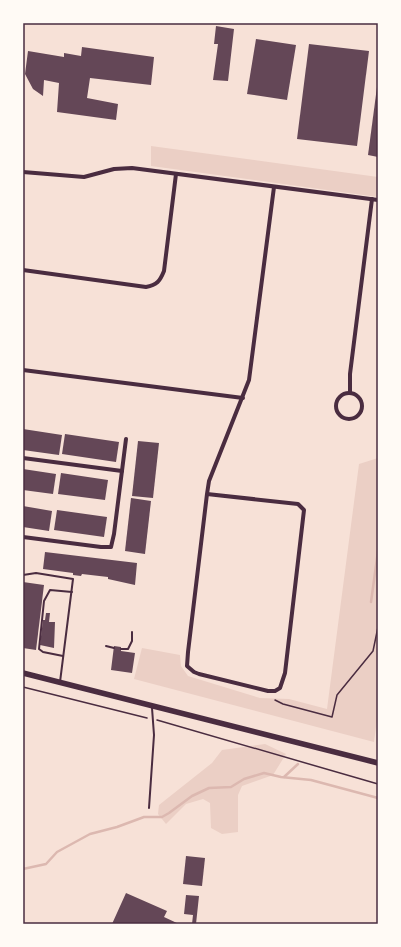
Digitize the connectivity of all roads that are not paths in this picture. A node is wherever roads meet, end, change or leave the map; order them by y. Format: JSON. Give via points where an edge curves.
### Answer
{"nodes":[{"id":1,"x":23,"y":172,"type":"edge"},
{"id":2,"x":176,"y":174,"type":"junction"},
{"id":3,"x":274,"y":187,"type":"junction"},
{"id":4,"x":372,"y":199,"type":"junction"},
{"id":5,"x":378,"y":200,"type":"edge"},
{"id":6,"x":23,"y":270,"type":"edge"},
{"id":7,"x":23,"y":370,"type":"edge"},
{"id":8,"x":350,"y":392,"type":"junction"},
{"id":9,"x":243,"y":398,"type":"junction"},
{"id":10,"x":126,"y":439,"type":"dead end"},
{"id":11,"x":23,"y":458,"type":"edge"},
{"id":12,"x":122,"y":471,"type":"junction"},
{"id":13,"x":207,"y":494,"type":"junction"},
{"id":14,"x":23,"y":537,"type":"edge"},
{"id":15,"x":23,"y":575,"type":"edge"},
{"id":16,"x":72,"y":592,"type":"junction"},
{"id":17,"x":132,"y":632,"type":"dead end"},
{"id":18,"x":106,"y":646,"type":"dead end"},
{"id":19,"x":114,"y":648,"type":"dead end"},
{"id":20,"x":121,"y":649,"type":"dead end"},
{"id":21,"x":63,"y":656,"type":"junction"},
{"id":22,"x":23,"y":673,"type":"edge"},
{"id":23,"x":60,"y":682,"type":"junction"},
{"id":24,"x":152,"y":706,"type":"junction"},
{"id":25,"x":378,"y":763,"type":"edge"},
{"id":26,"x":149,"y":808,"type":"dead end"}],
"edges":[{"from":1,"to":2,"type":"street","via":[[84,178],[124,168]]},
{"from":2,"to":3,"type":"street"},
{"from":2,"to":6,"type":"street","via":[[164,270],[156,285],[146,287]]},
{"from":3,"to":4,"type":"street"},
{"from":3,"to":9,"type":"street","via":[[251,372]]},
{"from":4,"to":5,"type":"street"},
{"from":4,"to":8,"type":"street","via":[[350,374]]},
{"from":7,"to":9,"type":"street"},
{"from":8,"to":8,"type":"street","via":[[342,395],[336,402],[339,415],[347,419],[356,418],[363,407],[361,398]]},
{"from":9,"to":13,"type":"street","via":[[213,469]]},
{"from":10,"to":12,"type":"street"},
{"from":11,"to":12,"type":"street"},
{"from":12,"to":14,"type":"street","via":[[111,547],[101,548]]},
{"from":13,"to":13,"type":"street","via":[[187,666],[199,674],[275,691],[280,688],[285,673],[304,510],[298,504]]},
{"from":15,"to":16,"type":"lane","via":[[36,573],[73,579]]},
{"from":16,"to":21,"type":"lane"},
{"from":16,"to":21,"type":"lane","via":[[53,590],[45,596],[38,646],[40,651]]},
{"from":17,"to":20,"type":"lane","via":[[130,646],[128,649]]},
{"from":18,"to":19,"type":"lane"},
{"from":21,"to":23,"type":"lane"},
{"from":22,"to":23,"type":"main road"},
{"from":23,"to":24,"type":"main road"},
{"from":24,"to":25,"type":"main road"},
{"from":24,"to":26,"type":"lane","via":[[154,735]]}]}
